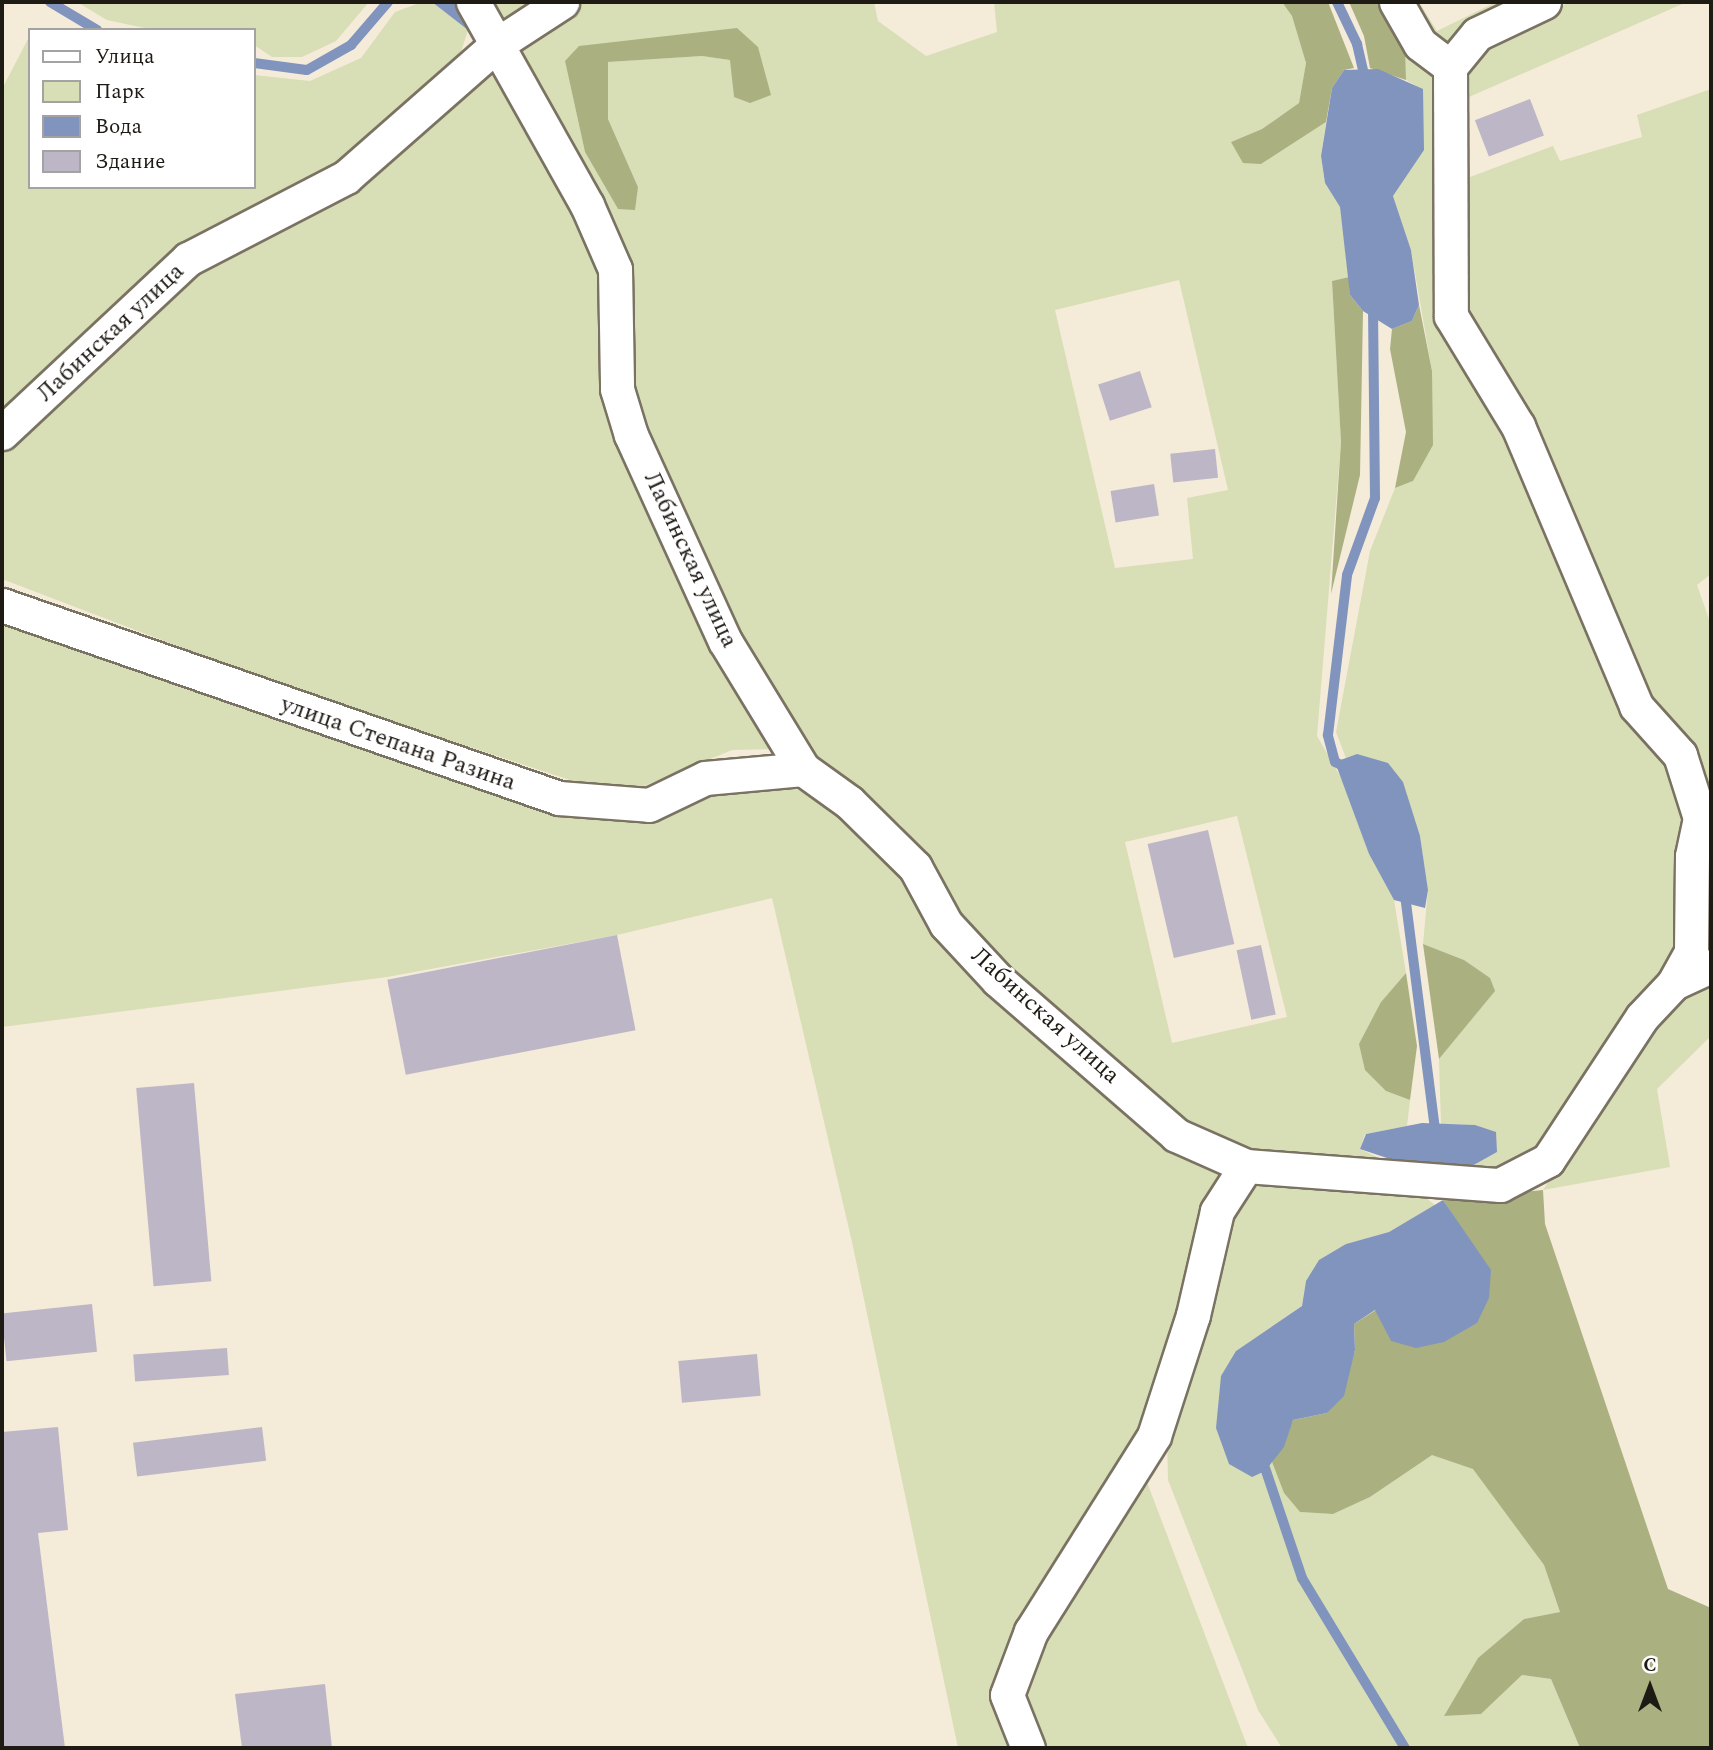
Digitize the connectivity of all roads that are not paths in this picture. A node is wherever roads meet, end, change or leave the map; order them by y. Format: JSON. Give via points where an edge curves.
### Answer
{"nodes":[{"id":1,"x":473,"y":2,"type":"edge"},
{"id":2,"x":562,"y":2,"type":"edge"},
{"id":3,"x":1396,"y":2,"type":"edge"},
{"id":4,"x":1544,"y":2,"type":"edge"},
{"id":5,"x":496,"y":45,"type":"junction"},
{"id":6,"x":1450,"y":67,"type":"junction"},
{"id":7,"x":2,"y":433,"type":"edge"},
{"id":8,"x":2,"y":605,"type":"edge"},
{"id":9,"x":803,"y":769,"type":"junction"},
{"id":10,"x":1711,"y":967,"type":"edge"},
{"id":11,"x":1674,"y":983,"type":"junction"},
{"id":12,"x":1245,"y":1166,"type":"junction"},
{"id":13,"x":1028,"y":1748,"type":"edge"}],
"edges":[{"from":1,"to":5,"type":"street","name":"Лабинская улица"},
{"from":2,"to":5,"type":"street","name":"Лабинская улица"},
{"from":3,"to":6,"type":"street","via":[[1420,44]]},
{"from":4,"to":6,"type":"street","via":[[1477,34]]},
{"from":5,"to":7,"type":"street","name":"Лабинская улица","via":[[346,177],[188,259]]},
{"from":5,"to":9,"type":"street","name":"Лабинская улица","via":[[587,205],[615,269],[617,389],[631,435],[725,641]]},
{"from":6,"to":11,"type":"street","via":[[1451,316],[1518,426],[1636,706],[1680,755],[1700,818],[1692,856],[1691,952]]},
{"from":8,"to":9,"type":"street","name":"улица Степана Разина","via":[[559,798],[649,805],[705,778]]},
{"from":9,"to":12,"type":"street","name":"Лабинская улица","via":[[849,802],[915,867],[946,924],[998,980],[1176,1135]]},
{"from":10,"to":11,"type":"street"},
{"from":11,"to":12,"type":"street","name":"Лабинская улица","via":[[1642,1017],[1548,1160],[1500,1185]]},
{"from":12,"to":13,"type":"street","via":[[1217,1211],[1192,1315],[1154,1436],[1031,1631],[1007,1695]]}]}
